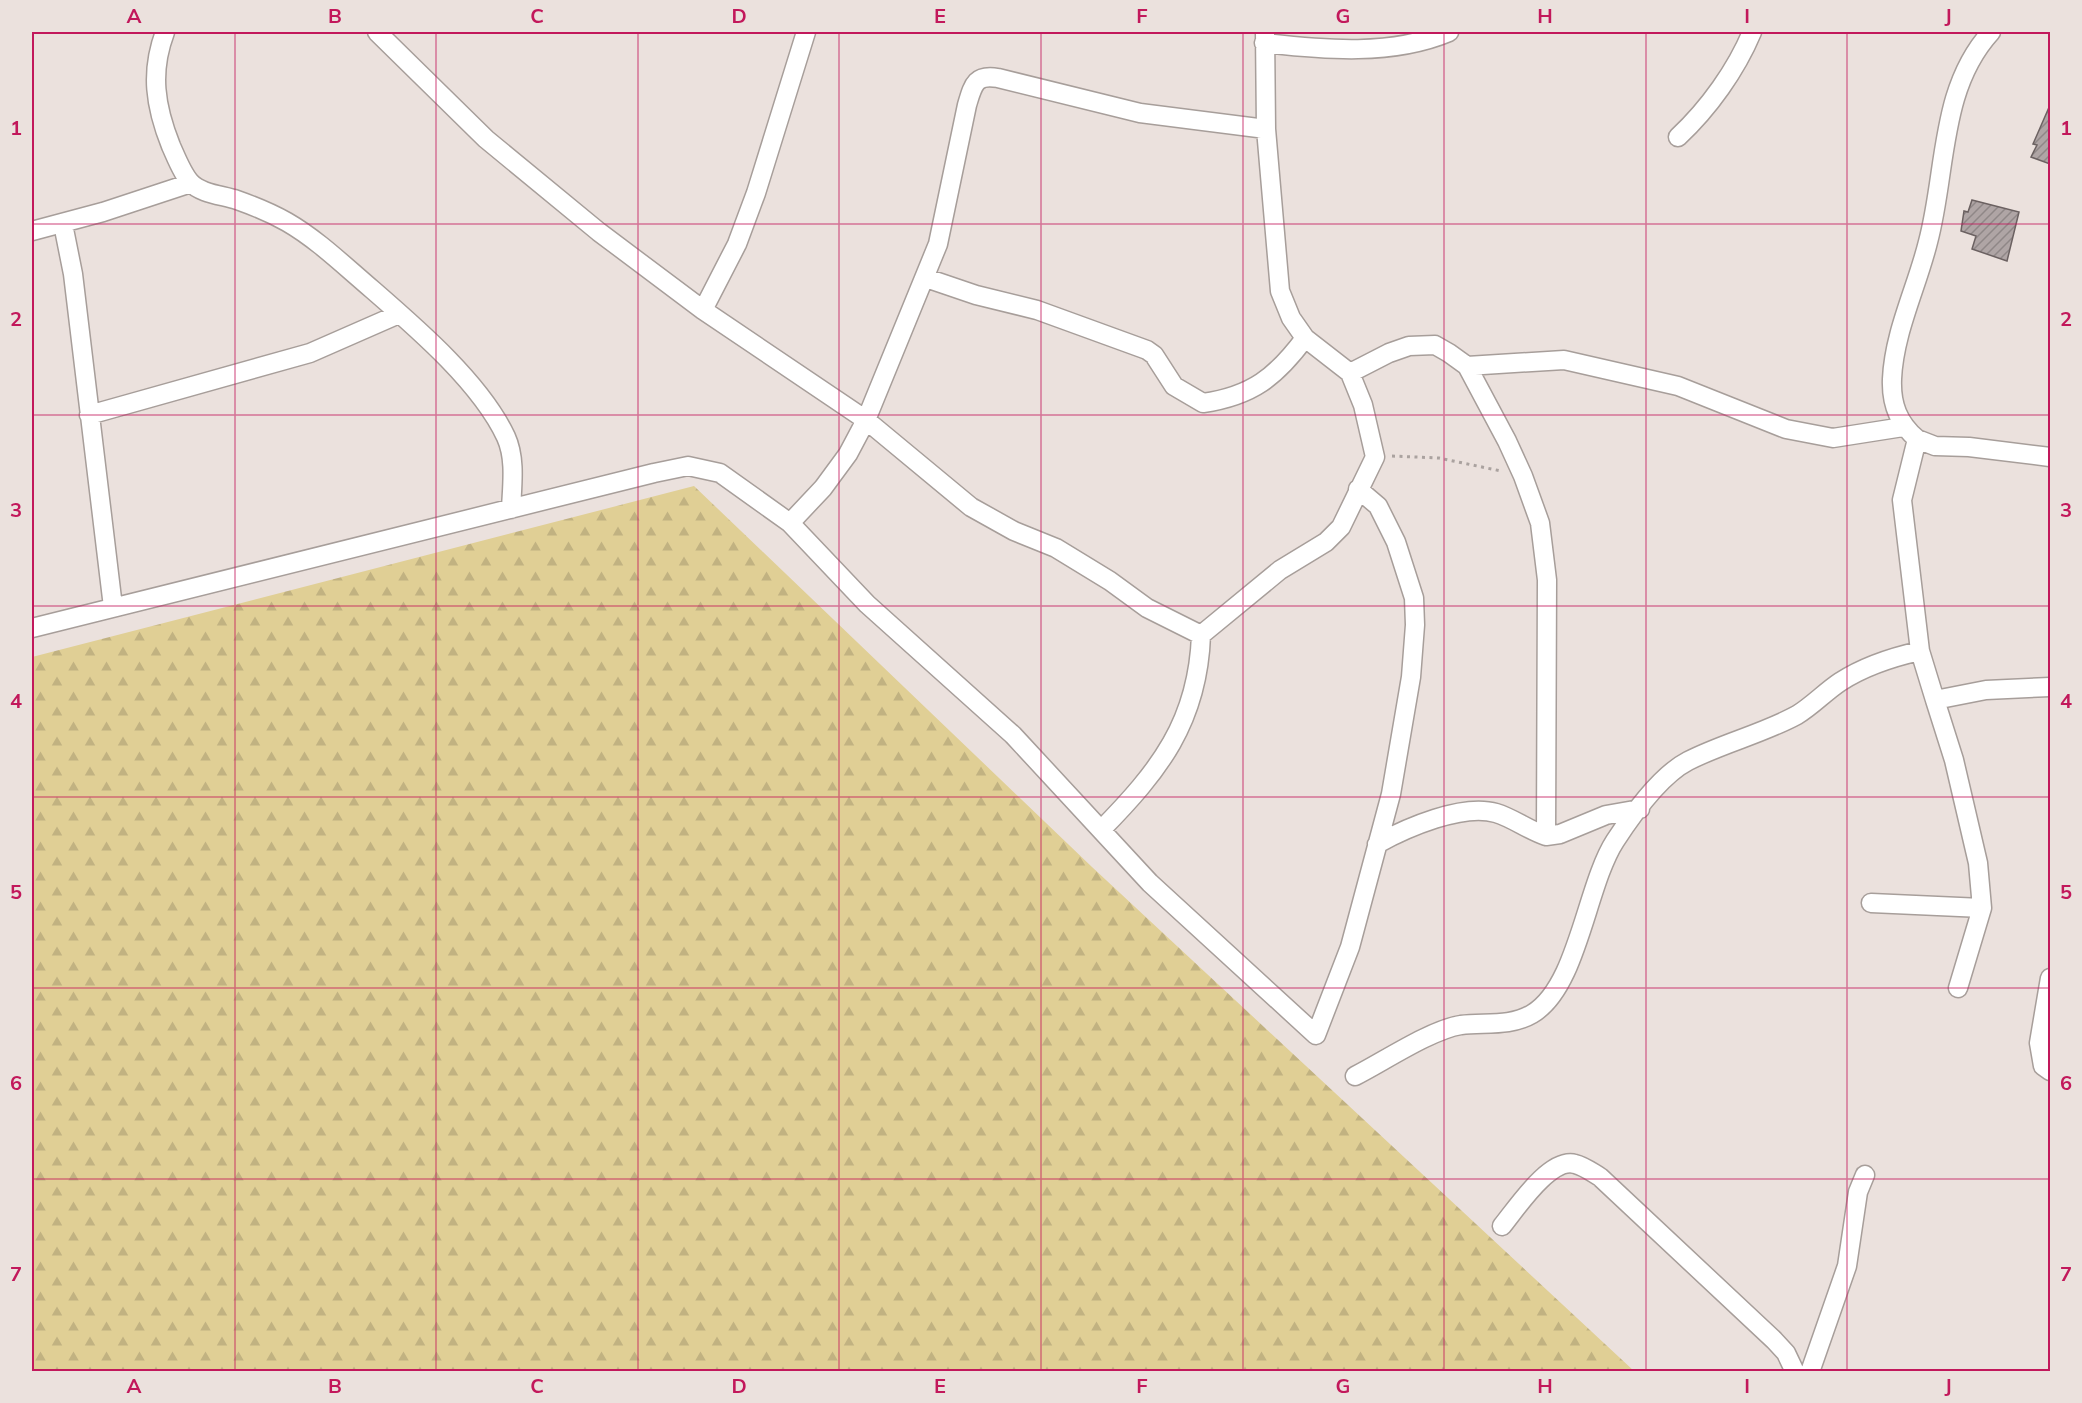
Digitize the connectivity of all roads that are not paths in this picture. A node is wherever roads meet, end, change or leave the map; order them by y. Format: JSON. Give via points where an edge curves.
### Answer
{"nodes":[{"id":1,"x":165,"y":32,"type":"edge"},
{"id":2,"x":378,"y":32,"type":"edge"},
{"id":3,"x":806,"y":32,"type":"edge"},
{"id":4,"x":1449,"y":32,"type":"edge"},
{"id":5,"x":1752,"y":32,"type":"edge"},
{"id":6,"x":1991,"y":32,"type":"edge"},
{"id":7,"x":1264,"y":37,"type":"edge"},
{"id":8,"x":1266,"y":129,"type":"junction"},
{"id":9,"x":1678,"y":137,"type":"dead end"},
{"id":10,"x":190,"y":183,"type":"junction"},
{"id":11,"x":63,"y":224,"type":"junction"},
{"id":12,"x":32,"y":231,"type":"edge"},
{"id":13,"x":926,"y":278,"type":"junction"},
{"id":14,"x":703,"y":310,"type":"junction"},
{"id":15,"x":399,"y":314,"type":"junction"},
{"id":16,"x":1305,"y":338,"type":"junction"},
{"id":17,"x":1467,"y":366,"type":"junction"},
{"id":18,"x":1350,"y":374,"type":"junction"},
{"id":19,"x":89,"y":415,"type":"junction"},
{"id":20,"x":867,"y":420,"type":"junction"},
{"id":21,"x":1903,"y":427,"type":"junction"},
{"id":22,"x":1917,"y":439,"type":"junction"},
{"id":23,"x":2050,"y":457,"type":"edge"},
{"id":24,"x":1358,"y":489,"type":"junction"},
{"id":25,"x":511,"y":509,"type":"junction"},
{"id":26,"x":790,"y":523,"type":"junction"},
{"id":27,"x":113,"y":607,"type":"junction"},
{"id":28,"x":32,"y":628,"type":"edge"},
{"id":29,"x":1201,"y":635,"type":"junction"},
{"id":30,"x":1920,"y":651,"type":"junction"},
{"id":31,"x":2050,"y":687,"type":"edge"},
{"id":32,"x":1935,"y":700,"type":"junction"},
{"id":33,"x":1640,"y":809,"type":"junction"},
{"id":34,"x":1101,"y":830,"type":"junction"},
{"id":35,"x":1546,"y":836,"type":"junction"},
{"id":36,"x":1377,"y":844,"type":"junction"},
{"id":37,"x":1871,"y":903,"type":"dead end"},
{"id":38,"x":1982,"y":908,"type":"junction"},
{"id":39,"x":2050,"y":978,"type":"edge"},
{"id":40,"x":1958,"y":988,"type":"dead end"},
{"id":41,"x":2050,"y":1071,"type":"edge"},
{"id":42,"x":1355,"y":1076,"type":"dead end"},
{"id":43,"x":1865,"y":1175,"type":"dead end"},
{"id":44,"x":1502,"y":1226,"type":"dead end"},
{"id":45,"x":1795,"y":1371,"type":"edge"},
{"id":46,"x":1810,"y":1371,"type":"edge"}],
"edges":[{"from":1,"to":10,"type":"street","via":[[156,55],[154,87],[161,119]]},
{"from":2,"to":14,"type":"street","via":[[486,139],[599,232]]},
{"from":3,"to":14,"type":"street","via":[[756,193],[737,244]]},
{"from":4,"to":7,"type":"street","via":[[1408,46],[1322,49]]},
{"from":5,"to":9,"type":"street","via":[[1700,117]]},
{"from":6,"to":21,"type":"street","via":[[1977,47],[1958,87],[1943,146],[1935,215],[1896,355],[1894,403]]},
{"from":7,"to":8,"type":"street"},
{"from":8,"to":13,"type":"street","via":[[1140,113],[985,75],[973,84],[938,244]]},
{"from":8,"to":16,"type":"street","via":[[1280,291]]},
{"from":10,"to":11,"type":"street"},
{"from":10,"to":15,"type":"street","via":[[287,222],[310,237]]},
{"from":11,"to":12,"type":"street"},
{"from":11,"to":19,"type":"street","via":[[73,274]]},
{"from":13,"to":16,"type":"street","via":[[1037,310],[1147,350],[1174,386],[1203,403],[1245,393],[1266,380]]},
{"from":13,"to":20,"type":"street"},
{"from":14,"to":20,"type":"street"},
{"from":15,"to":19,"type":"street","via":[[310,353]]},
{"from":15,"to":25,"type":"street","via":[[462,375],[490,409],[512,456]]},
{"from":16,"to":18,"type":"street"},
{"from":17,"to":18,"type":"street","via":[[1435,345],[1409,346]]},
{"from":17,"to":21,"type":"street","via":[[1564,360],[1678,386],[1786,429],[1833,438]]},
{"from":17,"to":35,"type":"street","via":[[1508,441],[1540,523],[1547,580]]},
{"from":18,"to":24,"type":"street","via":[[1363,405],[1375,457]]},
{"from":19,"to":27,"type":"street"},
{"from":20,"to":26,"type":"street","via":[[823,488]]},
{"from":20,"to":29,"type":"street","via":[[971,507],[1056,548],[1147,608]]},
{"from":21,"to":22,"type":"street"},
{"from":22,"to":23,"type":"street","via":[[1935,446]]},
{"from":22,"to":30,"type":"street","via":[[1902,500]]},
{"from":24,"to":29,"type":"street","via":[[1341,527],[1326,543],[1280,570]]},
{"from":24,"to":36,"type":"street","via":[[1378,506],[1396,542],[1414,598],[1411,677],[1391,794]]},
{"from":25,"to":26,"type":"street","via":[[688,466],[720,473]]},
{"from":25,"to":27,"type":"street"},
{"from":26,"to":34,"type":"street","via":[[867,604],[1013,735]]},
{"from":27,"to":28,"type":"street"},
{"from":29,"to":34,"type":"street","via":[[1195,686],[1186,716],[1162,760],[1134,797]]},
{"from":30,"to":32,"type":"street"},
{"from":30,"to":33,"type":"street","via":[[1872,666],[1843,680],[1798,714],[1687,761],[1667,775]]},
{"from":31,"to":32,"type":"street","via":[[1986,690]]},
{"from":32,"to":38,"type":"street","via":[[1954,760],[1978,863]]},
{"from":33,"to":35,"type":"street","via":[[1606,815]]},
{"from":33,"to":42,"type":"street","via":[[1615,841],[1567,970],[1553,993],[1532,1014],[1500,1024],[1461,1025],[1440,1032]]},
{"from":34,"to":36,"type":"street","via":[[1150,883],[1316,1035],[1350,947]]},
{"from":35,"to":36,"type":"street","via":[[1494,812],[1470,811],[1403,829]]},
{"from":37,"to":38,"type":"street"},
{"from":38,"to":40,"type":"street"},
{"from":39,"to":41,"type":"street","via":[[2039,1043],[2043,1066]]},
{"from":43,"to":46,"type":"street","via":[[1858,1192],[1847,1266]]},
{"from":44,"to":45,"type":"street","via":[[1544,1176],[1557,1166],[1574,1163],[1600,1177],[1754,1321],[1786,1353]]}]}
